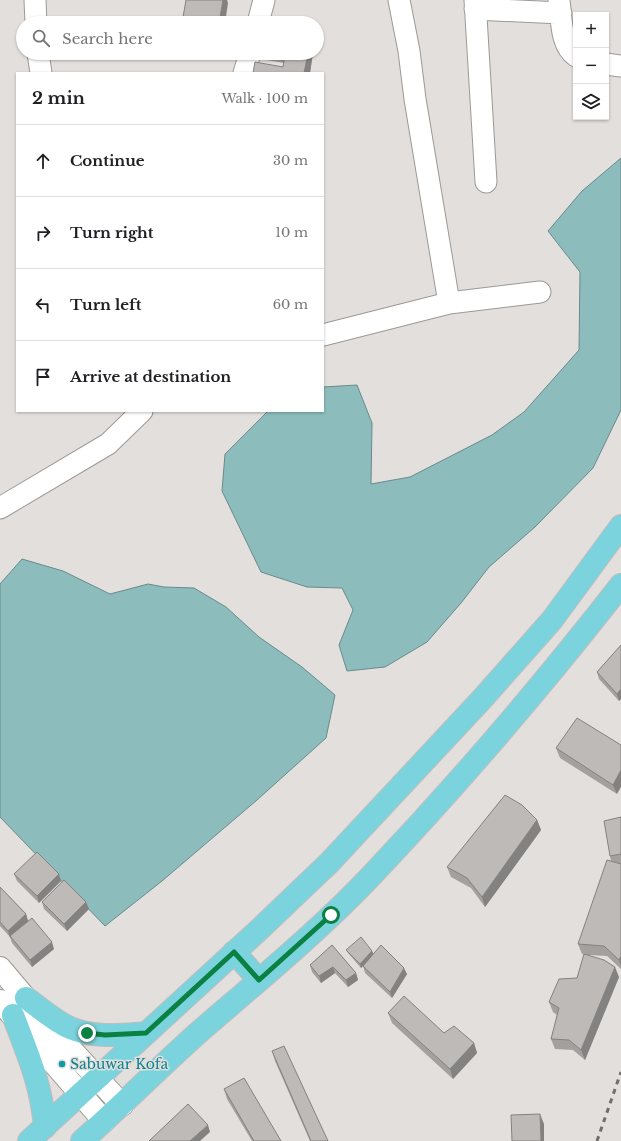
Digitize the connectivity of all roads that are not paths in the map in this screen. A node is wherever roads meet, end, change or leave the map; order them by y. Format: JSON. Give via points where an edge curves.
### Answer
{"nodes":[{"id":1,"x":35,"y":0,"type":"edge"},
{"id":2,"x":264,"y":0,"type":"edge"},
{"id":3,"x":399,"y":0,"type":"edge"},
{"id":4,"x":475,"y":5,"type":"edge"},
{"id":5,"x":560,"y":7,"type":"edge"},
{"id":6,"x":36,"y":16,"type":"edge"},
{"id":7,"x":260,"y":16,"type":"edge"},
{"id":8,"x":573,"y":54,"type":"edge"},
{"id":9,"x":39,"y":60,"type":"edge"},
{"id":10,"x":248,"y":60,"type":"edge"},
{"id":11,"x":609,"y":64,"type":"edge"},
{"id":12,"x":621,"y":66,"type":"edge"},
{"id":13,"x":41,"y":72,"type":"edge"},
{"id":14,"x":244,"y":72,"type":"edge"},
{"id":15,"x":486,"y":182,"type":"dead end"},
{"id":16,"x":540,"y":292,"type":"dead end"},
{"id":17,"x":449,"y":303,"type":"junction"},
{"id":18,"x":324,"y":335,"type":"edge"},
{"id":19,"x":141,"y":412,"type":"edge"},
{"id":20,"x":0,"y":508,"type":"edge"},
{"id":21,"x":621,"y":526,"type":"edge"},
{"id":22,"x":621,"y":584,"type":"edge"},
{"id":23,"x":560,"y":608,"type":"junction"},
{"id":24,"x":588,"y":627,"type":"junction"},
{"id":25,"x":234,"y":952,"type":"junction"},
{"id":26,"x":0,"y":968,"type":"edge"},
{"id":27,"x":259,"y":980,"type":"junction"},
{"id":28,"x":13,"y":1005,"type":"edge"},
{"id":29,"x":146,"y":1033,"type":"junction"},
{"id":30,"x":98,"y":1079,"type":"junction"},
{"id":31,"x":81,"y":1095,"type":"junction"},
{"id":32,"x":122,"y":1105,"type":"junction"},
{"id":33,"x":104,"y":1121,"type":"junction"},
{"id":34,"x":37,"y":1134,"type":"edge"},
{"id":35,"x":82,"y":1141,"type":"edge"}],
"edges":[{"from":1,"to":6,"type":"street"},
{"from":2,"to":7,"type":"street"},
{"from":3,"to":17,"type":"street"},
{"from":4,"to":5,"type":"street"},
{"from":4,"to":15,"type":"street"},
{"from":5,"to":8,"type":"street","via":[[564,39]]},
{"from":9,"to":13,"type":"street"},
{"from":10,"to":14,"type":"street"},
{"from":11,"to":12,"type":"street"},
{"from":16,"to":17,"type":"street"},
{"from":17,"to":18,"type":"street"},
{"from":19,"to":20,"type":"street","via":[[108,444]]},
{"from":21,"to":23,"type":"main road"},
{"from":22,"to":24,"type":"main road"},
{"from":23,"to":24,"type":"main road"},
{"from":23,"to":25,"type":"main road","via":[[483,698],[329,862]]},
{"from":24,"to":27,"type":"main road","via":[[504,731],[372,875]]},
{"from":25,"to":27,"type":"main road"},
{"from":25,"to":29,"type":"main road"},
{"from":26,"to":28,"type":"street"},
{"from":27,"to":32,"type":"main road"},
{"from":28,"to":29,"type":"main road","via":[[87,1033]]},
{"from":28,"to":30,"type":"street"},
{"from":28,"to":31,"type":"street"},
{"from":28,"to":34,"type":"main road","via":[[40,1090]]},
{"from":29,"to":30,"type":"main road"},
{"from":30,"to":31,"type":"main road"},
{"from":30,"to":32,"type":"street"},
{"from":31,"to":33,"type":"street"},
{"from":31,"to":34,"type":"main road"},
{"from":32,"to":33,"type":"main road"},
{"from":33,"to":35,"type":"main road"}]}
